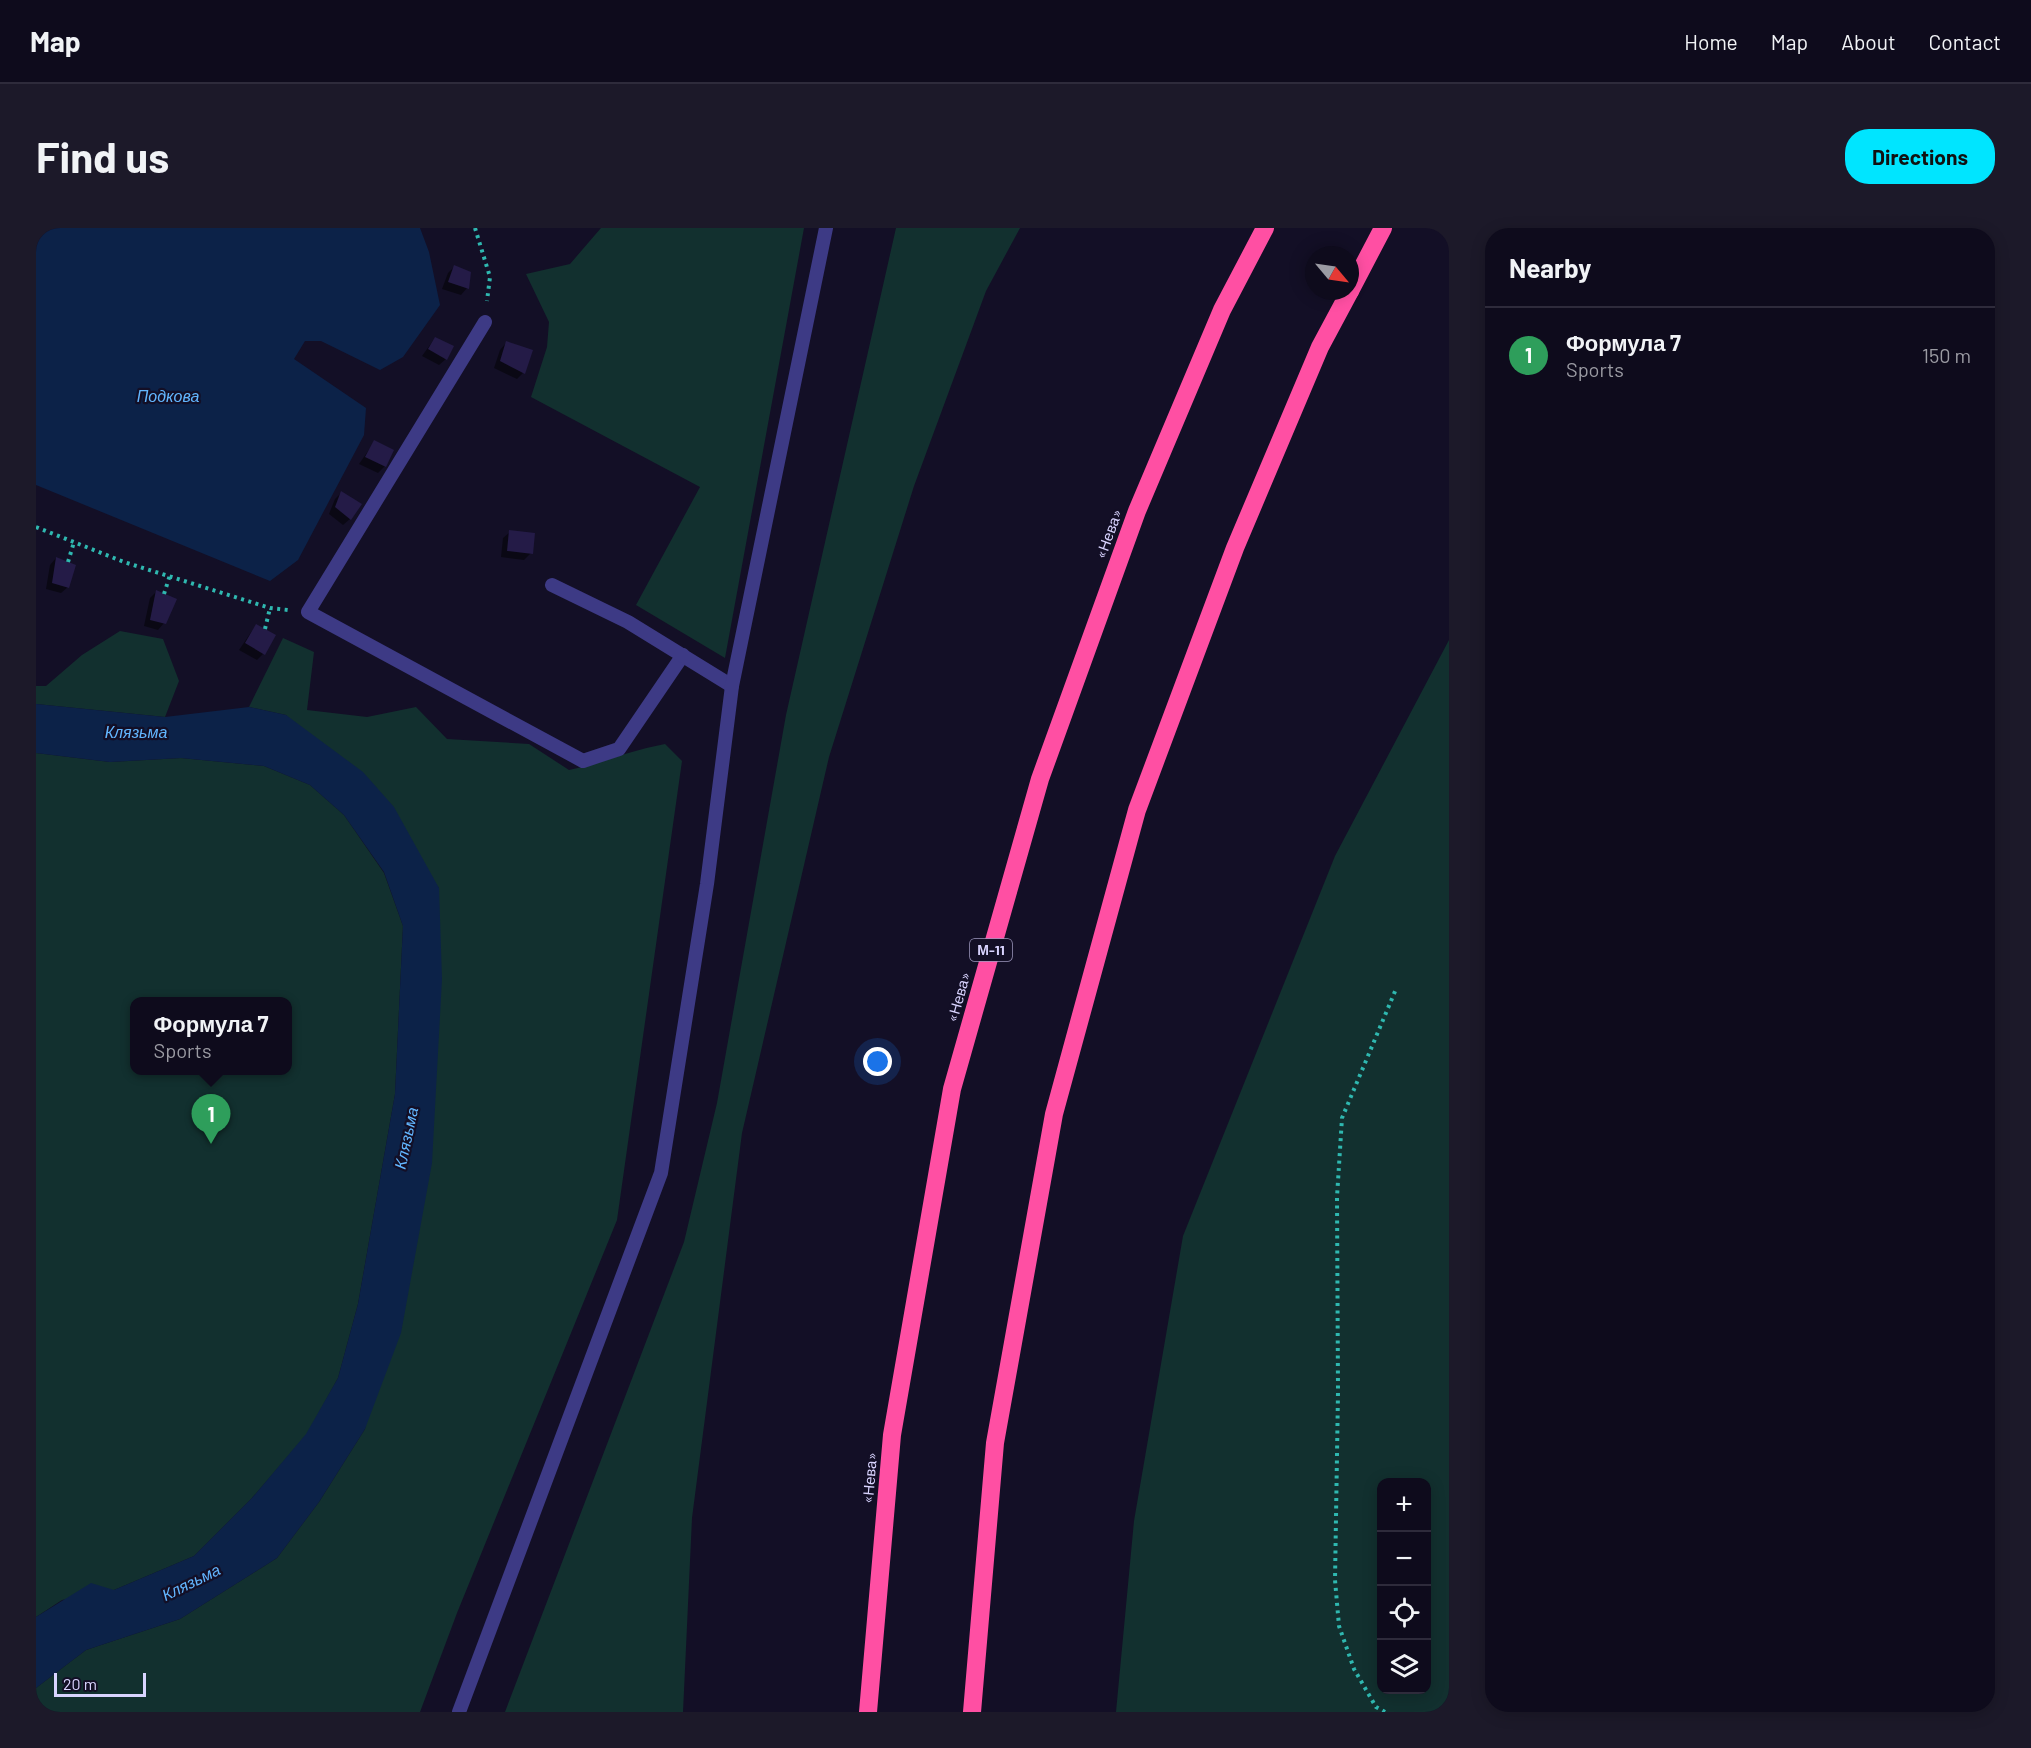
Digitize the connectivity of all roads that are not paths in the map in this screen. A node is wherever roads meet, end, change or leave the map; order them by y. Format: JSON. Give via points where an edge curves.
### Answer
{"nodes":[{"id":1,"x":826,"y":228,"type":"edge"},
{"id":2,"x":1265,"y":228,"type":"edge"},
{"id":3,"x":1383,"y":228,"type":"edge"},
{"id":4,"x":1359,"y":274,"type":"edge"},
{"id":5,"x":1345,"y":300,"type":"edge"},
{"id":6,"x":485,"y":322,"type":"road end"},
{"id":7,"x":552,"y":585,"type":"dead end"},
{"id":8,"x":683,"y":655,"type":"junction"},
{"id":9,"x":732,"y":686,"type":"junction"},
{"id":10,"x":459,"y":1712,"type":"edge"},
{"id":11,"x":868,"y":1712,"type":"edge"},
{"id":12,"x":972,"y":1712,"type":"edge"}],
"edges":[{"from":1,"to":9,"type":"lane"},
{"from":2,"to":11,"type":"highway","name":"«Нева»","number":"М-11","via":[[1222,310],[1137,511],[1040,779],[952,1089],[892,1435]]},
{"from":3,"to":4,"type":"highway"},
{"from":5,"to":12,"type":"highway","via":[[1320,347],[1235,548],[1137,810],[1054,1114],[995,1443]]},
{"from":6,"to":8,"type":"lane","via":[[308,612],[584,761],[619,749]]},
{"from":7,"to":8,"type":"lane","via":[[628,622]]},
{"from":8,"to":9,"type":"lane"},
{"from":9,"to":10,"type":"lane","via":[[707,884],[661,1173]]}]}
